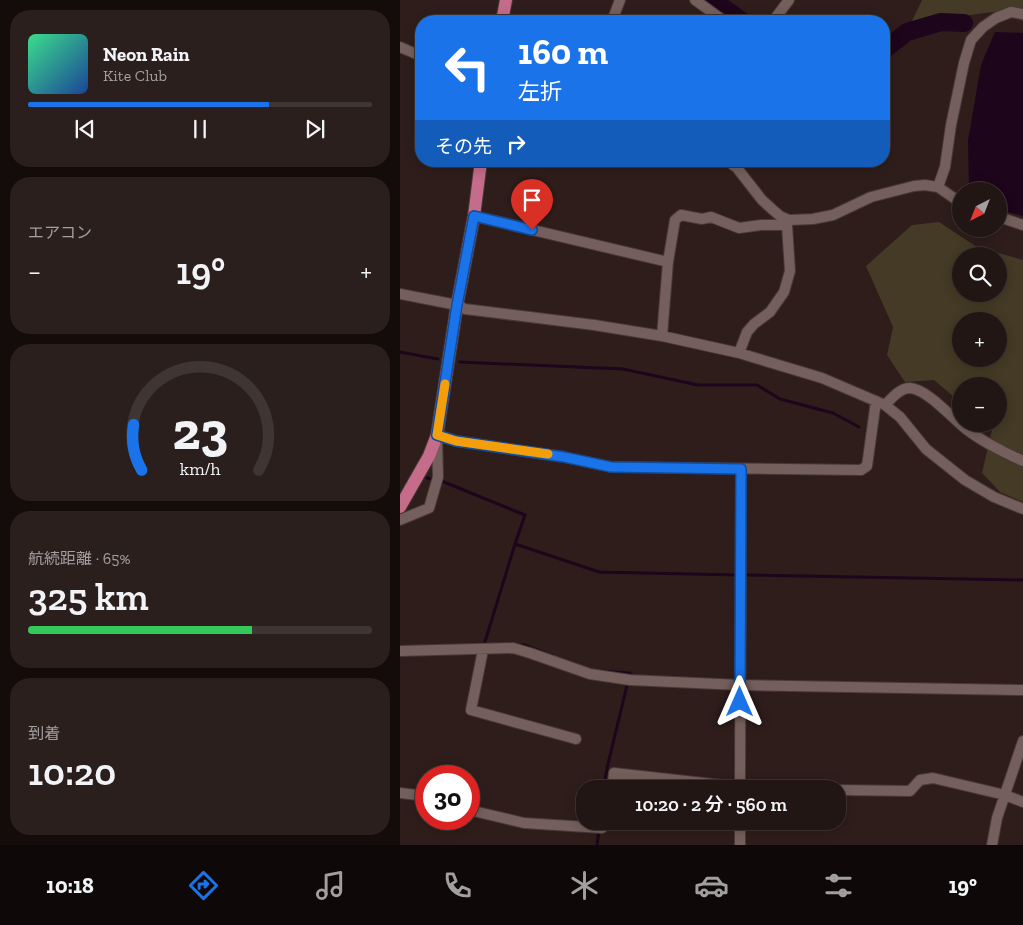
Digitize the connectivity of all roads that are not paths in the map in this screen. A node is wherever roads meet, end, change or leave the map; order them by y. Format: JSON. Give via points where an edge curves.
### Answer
{"nodes":[{"id":1,"x":506,"y":0,"type":"edge"},
{"id":2,"x":620,"y":0,"type":"edge"},
{"id":3,"x":695,"y":0,"type":"edge"},
{"id":4,"x":789,"y":0,"type":"edge"},
{"id":5,"x":1023,"y":14,"type":"edge"},
{"id":6,"x":503,"y":15,"type":"edge"},
{"id":7,"x":614,"y":15,"type":"edge"},
{"id":8,"x":716,"y":15,"type":"edge"},
{"id":9,"x":778,"y":15,"type":"edge"},
{"id":10,"x":400,"y":47,"type":"edge"},
{"id":11,"x":415,"y":53,"type":"edge"},
{"id":12,"x":480,"y":167,"type":"edge"},
{"id":13,"x":741,"y":167,"type":"edge"},
{"id":14,"x":938,"y":187,"type":"junction"},
{"id":15,"x":952,"y":197,"type":"edge"},
{"id":16,"x":474,"y":216,"type":"junction"},
{"id":17,"x":1008,"y":221,"type":"edge"},
{"id":18,"x":788,"y":223,"type":"junction"},
{"id":19,"x":1023,"y":225,"type":"edge"},
{"id":20,"x":668,"y":262,"type":"junction"},
{"id":21,"x":400,"y":294,"type":"edge"},
{"id":22,"x":457,"y":305,"type":"junction"},
{"id":23,"x":662,"y":336,"type":"junction"},
{"id":24,"x":739,"y":353,"type":"junction"},
{"id":25,"x":880,"y":403,"type":"junction"},
{"id":26,"x":437,"y":435,"type":"junction"},
{"id":27,"x":1023,"y":461,"type":"edge"},
{"id":28,"x":741,"y":469,"type":"junction"},
{"id":29,"x":400,"y":507,"type":"edge"},
{"id":30,"x":1023,"y":509,"type":"edge"},
{"id":31,"x":400,"y":520,"type":"edge"},
{"id":32,"x":484,"y":650,"type":"junction"},
{"id":33,"x":400,"y":651,"type":"edge"},
{"id":34,"x":740,"y":685,"type":"junction"},
{"id":35,"x":1023,"y":690,"type":"edge"},
{"id":36,"x":576,"y":739,"type":"dead end"},
{"id":37,"x":1023,"y":741,"type":"edge"},
{"id":38,"x":613,"y":780,"type":"edge"},
{"id":39,"x":673,"y":780,"type":"edge"},
{"id":40,"x":740,"y":780,"type":"edge"},
{"id":41,"x":846,"y":790,"type":"edge"},
{"id":42,"x":400,"y":794,"type":"edge"},
{"id":43,"x":415,"y":795,"type":"edge"},
{"id":44,"x":1005,"y":795,"type":"junction"},
{"id":45,"x":1023,"y":802,"type":"edge"},
{"id":46,"x":480,"y":813,"type":"edge"},
{"id":47,"x":576,"y":824,"type":"edge"},
{"id":48,"x":740,"y":830,"type":"edge"},
{"id":49,"x":740,"y":845,"type":"edge"},
{"id":50,"x":992,"y":845,"type":"edge"}],
"edges":[{"from":1,"to":6,"type":"main road"},
{"from":2,"to":7,"type":"street"},
{"from":3,"to":8,"type":"street"},
{"from":4,"to":9,"type":"street"},
{"from":5,"to":14,"type":"street","via":[[1011,12],[996,18],[971,40]]},
{"from":10,"to":11,"type":"street"},
{"from":12,"to":16,"type":"main road"},
{"from":13,"to":18,"type":"street","via":[[762,200]]},
{"from":14,"to":15,"type":"street"},
{"from":14,"to":18,"type":"street","via":[[914,186],[871,197],[833,215]]},
{"from":16,"to":20,"type":"street"},
{"from":16,"to":22,"type":"main road"},
{"from":17,"to":19,"type":"street"},
{"from":18,"to":20,"type":"street","via":[[739,228],[710,217],[702,219],[681,215],[675,220]]},
{"from":18,"to":24,"type":"street","via":[[790,271],[784,292],[770,312],[747,332]]},
{"from":20,"to":23,"type":"street"},
{"from":21,"to":22,"type":"street"},
{"from":22,"to":23,"type":"street","via":[[465,309]]},
{"from":22,"to":26,"type":"main road"},
{"from":23,"to":24,"type":"street"},
{"from":24,"to":25,"type":"street","via":[[822,378]]},
{"from":25,"to":27,"type":"street","via":[[908,388],[927,394],[966,429]]},
{"from":25,"to":28,"type":"street","via":[[867,466],[861,470]]},
{"from":25,"to":30,"type":"street","via":[[900,417],[926,448],[965,480]]},
{"from":26,"to":28,"type":"street","via":[[611,467]]},
{"from":26,"to":29,"type":"main road"},
{"from":26,"to":31,"type":"street","via":[[438,480],[429,508]]},
{"from":28,"to":34,"type":"street"},
{"from":32,"to":33,"type":"street"},
{"from":32,"to":34,"type":"street","via":[[513,648],[590,674],[628,680]]},
{"from":32,"to":36,"type":"street","via":[[471,710]]},
{"from":34,"to":35,"type":"street"},
{"from":34,"to":40,"type":"street"},
{"from":37,"to":44,"type":"street"},
{"from":38,"to":39,"type":"street","via":[[614,773]]},
{"from":41,"to":44,"type":"street","via":[[910,791],[920,780],[933,778]]},
{"from":42,"to":43,"type":"street"},
{"from":44,"to":45,"type":"street"},
{"from":44,"to":50,"type":"street"},
{"from":46,"to":47,"type":"street","via":[[524,823]]},
{"from":48,"to":49,"type":"street"}]}
